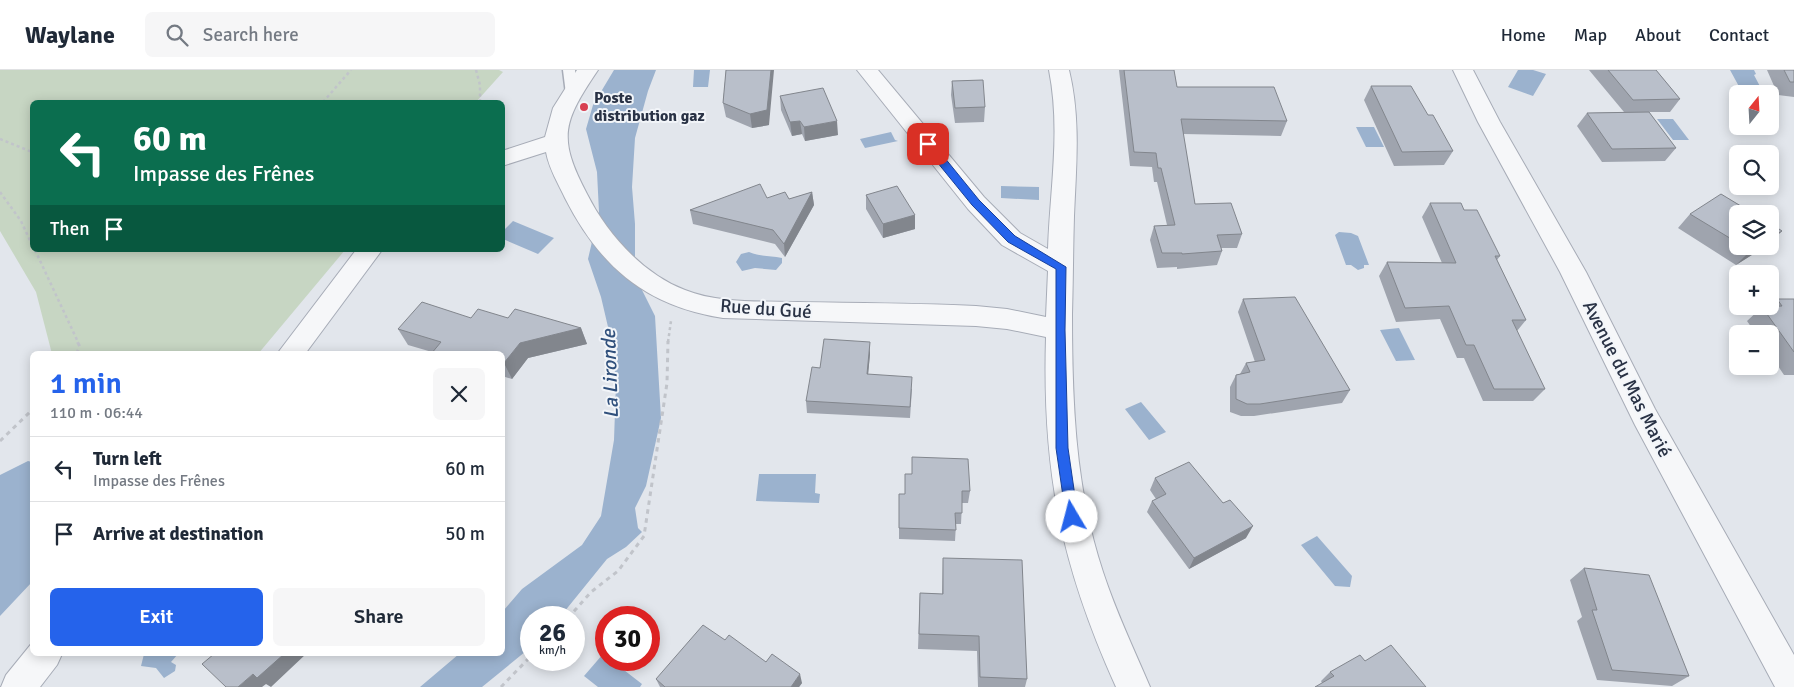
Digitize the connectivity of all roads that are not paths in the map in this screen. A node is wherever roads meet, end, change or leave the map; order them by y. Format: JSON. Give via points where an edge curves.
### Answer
{"nodes":[{"id":1,"x":569,"y":70,"type":"edge"},
{"id":2,"x":588,"y":70,"type":"edge"},
{"id":3,"x":867,"y":70,"type":"edge"},
{"id":4,"x":1059,"y":70,"type":"edge"},
{"id":5,"x":1464,"y":70,"type":"edge"},
{"id":6,"x":572,"y":94,"type":"junction"},
{"id":7,"x":556,"y":141,"type":"junction"},
{"id":8,"x":505,"y":158,"type":"edge"},
{"id":9,"x":368,"y":252,"type":"edge"},
{"id":10,"x":1061,"y":267,"type":"junction"},
{"id":11,"x":1059,"y":330,"type":"junction"},
{"id":12,"x":292,"y":351,"type":"edge"},
{"id":13,"x":43,"y":656,"type":"edge"},
{"id":14,"x":18,"y":687,"type":"edge"},
{"id":15,"x":1133,"y":687,"type":"edge"},
{"id":16,"x":1793,"y":687,"type":"edge"}],
"edges":[{"from":1,"to":6,"type":"lane"},
{"from":2,"to":6,"type":"street"},
{"from":3,"to":10,"type":"street","via":[[976,202],[1011,239]]},
{"from":4,"to":10,"type":"street","via":[[1066,95],[1067,123]]},
{"from":5,"to":16,"type":"street","name":"Avenue du Mas Marié","via":[[1489,122],[1577,280],[1645,417]]},
{"from":6,"to":7,"type":"street","via":[[558,118]]},
{"from":7,"to":8,"type":"street"},
{"from":7,"to":11,"type":"street","name":"Rue du Gué","via":[[557,154],[584,214],[619,255],[647,281],[692,303],[787,312],[994,318]]},
{"from":9,"to":12,"type":"street"},
{"from":10,"to":11,"type":"street"},
{"from":11,"to":15,"type":"street","via":[[1062,448],[1072,517],[1095,597]]},
{"from":13,"to":14,"type":"street"}]}
